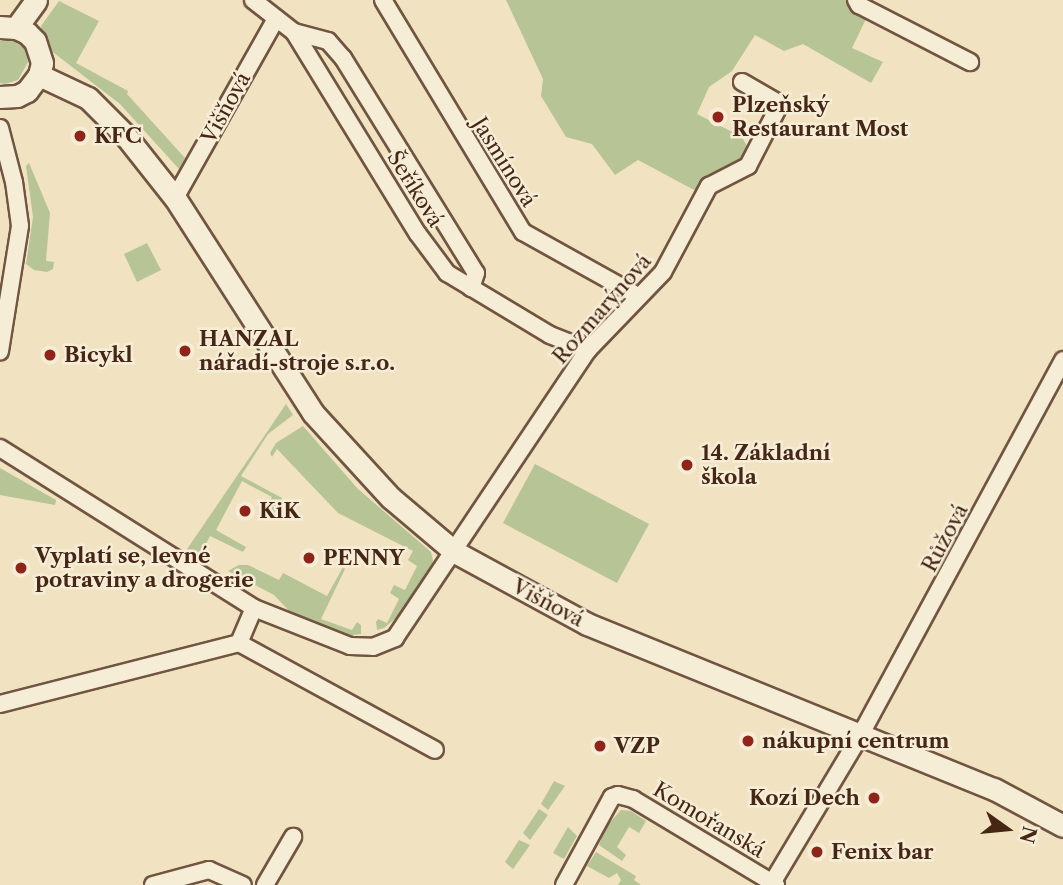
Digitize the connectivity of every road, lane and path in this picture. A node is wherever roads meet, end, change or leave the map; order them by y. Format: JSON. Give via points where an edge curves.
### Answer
{"nodes":[{"id":1,"x":36,"y":0,"type":"edge"},
{"id":2,"x":253,"y":0,"type":"edge"},
{"id":3,"x":383,"y":0,"type":"edge"},
{"id":4,"x":856,"y":0,"type":"edge"},
{"id":5,"x":276,"y":19,"type":"junction"},
{"id":6,"x":8,"y":27,"type":"edge"},
{"id":7,"x":294,"y":32,"type":"junction"},
{"id":8,"x":971,"y":62,"type":"dead end"},
{"id":9,"x":39,"y":75,"type":"junction"},
{"id":10,"x":742,"y":82,"type":"dead end"},
{"id":11,"x":0,"y":97,"type":"edge"},
{"id":12,"x":0,"y":128,"type":"edge"},
{"id":13,"x":175,"y":198,"type":"junction"},
{"id":14,"x":471,"y":288,"type":"junction"},
{"id":15,"x":638,"y":296,"type":"junction"},
{"id":16,"x":588,"y":350,"type":"junction"},
{"id":17,"x":0,"y":351,"type":"edge"},
{"id":18,"x":1063,"y":360,"type":"edge"},
{"id":19,"x":0,"y":448,"type":"edge"},
{"id":20,"x":455,"y":552,"type":"junction"},
{"id":21,"x":254,"y":608,"type":"junction"},
{"id":22,"x":239,"y":643,"type":"junction"},
{"id":23,"x":0,"y":704,"type":"edge"},
{"id":24,"x":861,"y":734,"type":"junction"},
{"id":25,"x":435,"y":750,"type":"dead end"},
{"id":26,"x":1063,"y":826,"type":"edge"},
{"id":27,"x":293,"y":837,"type":"dead end"},
{"id":28,"x":774,"y":884,"type":"edge"},
{"id":29,"x":153,"y":885,"type":"edge"},
{"id":30,"x":243,"y":885,"type":"edge"},
{"id":31,"x":265,"y":885,"type":"edge"},
{"id":32,"x":564,"y":885,"type":"edge"}],
"edges":[{"from":1,"to":6,"type":"street"},
{"from":2,"to":5,"type":"street","name":"Šeříková"},
{"from":3,"to":15,"type":"street","name":"Jasmínová","via":[[523,232]]},
{"from":4,"to":8,"type":"street"},
{"from":5,"to":7,"type":"street","name":"Šeříková"},
{"from":5,"to":13,"type":"street","name":"Višňová"},
{"from":6,"to":9,"type":"street","via":[[35,41],[42,63]]},
{"from":7,"to":14,"type":"street","name":"Šeříková","via":[[418,234],[447,273]]},
{"from":7,"to":14,"type":"street","via":[[328,41],[343,58],[476,273]]},
{"from":9,"to":11,"type":"street","via":[[27,91]]},
{"from":9,"to":13,"type":"street","name":"Višňová","via":[[88,99],[125,135]]},
{"from":10,"to":15,"type":"street","name":"Rozmarýnová","via":[[780,104],[748,166],[709,186],[675,254]]},
{"from":12,"to":17,"type":"street","via":[[20,226]]},
{"from":13,"to":20,"type":"street","name":"Višňová","via":[[313,414],[391,498]]},
{"from":14,"to":16,"type":"street","name":"Šeříková","via":[[550,335]]},
{"from":15,"to":16,"type":"street","name":"Rozmarýnová"},
{"from":16,"to":20,"type":"street","name":"Rozmarýnová"},
{"from":18,"to":24,"type":"street","name":"Růžová"},
{"from":19,"to":21,"type":"street","name":"Rozmarýnová"},
{"from":20,"to":21,"type":"street","name":"Rozmarýnová","via":[[395,638],[373,647],[350,646]]},
{"from":20,"to":24,"type":"street","name":"Višňová","via":[[587,624]]},
{"from":21,"to":22,"type":"street"},
{"from":22,"to":23,"type":"street"},
{"from":22,"to":25,"type":"street"},
{"from":24,"to":26,"type":"street","name":"Višňová","via":[[995,789]]},
{"from":24,"to":28,"type":"street","name":"Růžová"},
{"from":27,"to":31,"type":"street"},
{"from":28,"to":32,"type":"street","name":"Komořanská","via":[[634,799],[618,795],[612,797]]},
{"from":29,"to":30,"type":"street","via":[[209,870]]}]}
